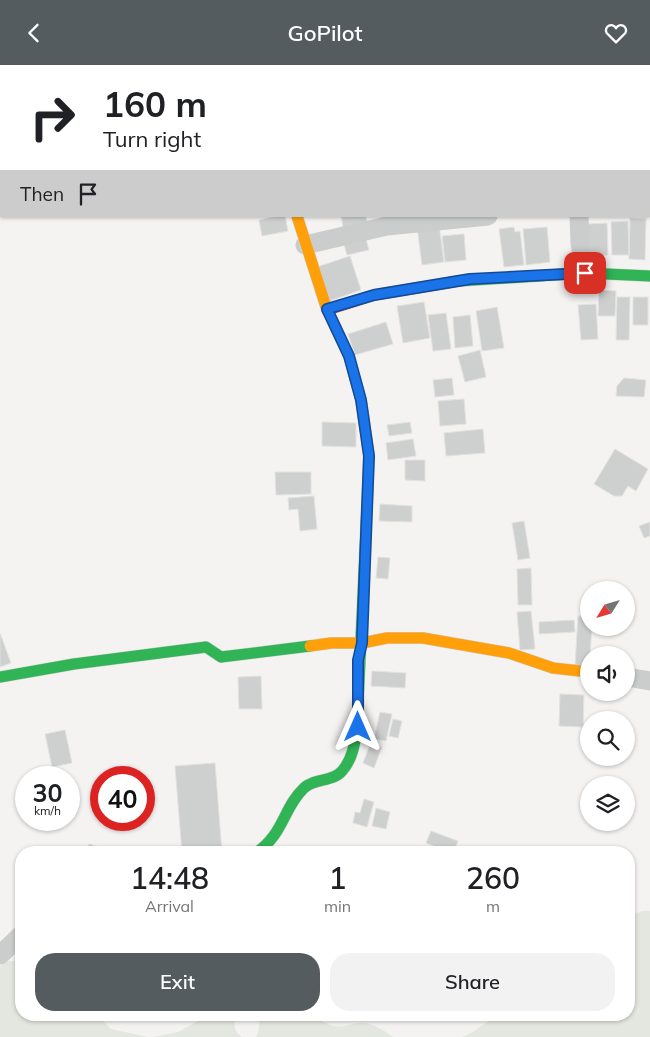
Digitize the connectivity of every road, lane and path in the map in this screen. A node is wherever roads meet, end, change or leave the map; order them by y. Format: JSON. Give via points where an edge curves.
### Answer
{"nodes":[{"id":1,"x":297,"y":217,"type":"edge"},
{"id":2,"x":478,"y":217,"type":"edge"},
{"id":3,"x":579,"y":217,"type":"edge"},
{"id":4,"x":305,"y":245,"type":"junction"},
{"id":5,"x":585,"y":273,"type":"junction"},
{"id":6,"x":650,"y":276,"type":"edge"},
{"id":7,"x":327,"y":309,"type":"junction"},
{"id":8,"x":362,"y":643,"type":"junction"},
{"id":9,"x":580,"y":671,"type":"edge"},
{"id":10,"x":0,"y":677,"type":"edge"},
{"id":11,"x":635,"y":678,"type":"edge"},
{"id":12,"x":650,"y":681,"type":"edge"},
{"id":13,"x":266,"y":846,"type":"edge"},
{"id":14,"x":15,"y":941,"type":"edge"},
{"id":15,"x":0,"y":955,"type":"edge"}],
"edges":[{"from":1,"to":4,"type":"street"},
{"from":2,"to":4,"type":"street","via":[[387,226]]},
{"from":3,"to":5,"type":"street"},
{"from":4,"to":7,"type":"street"},
{"from":5,"to":6,"type":"street"},
{"from":5,"to":7,"type":"street","via":[[470,279],[374,295]]},
{"from":7,"to":8,"type":"street","via":[[349,356],[361,400],[369,456]]},
{"from":8,"to":9,"type":"street","via":[[387,638],[422,638],[509,653],[553,668]]},
{"from":8,"to":10,"type":"street","via":[[331,643],[221,657],[206,647]]},
{"from":8,"to":13,"type":"street","via":[[358,660],[358,727],[350,760],[333,777],[304,789]]},
{"from":11,"to":12,"type":"street"},
{"from":14,"to":15,"type":"street"}]}
